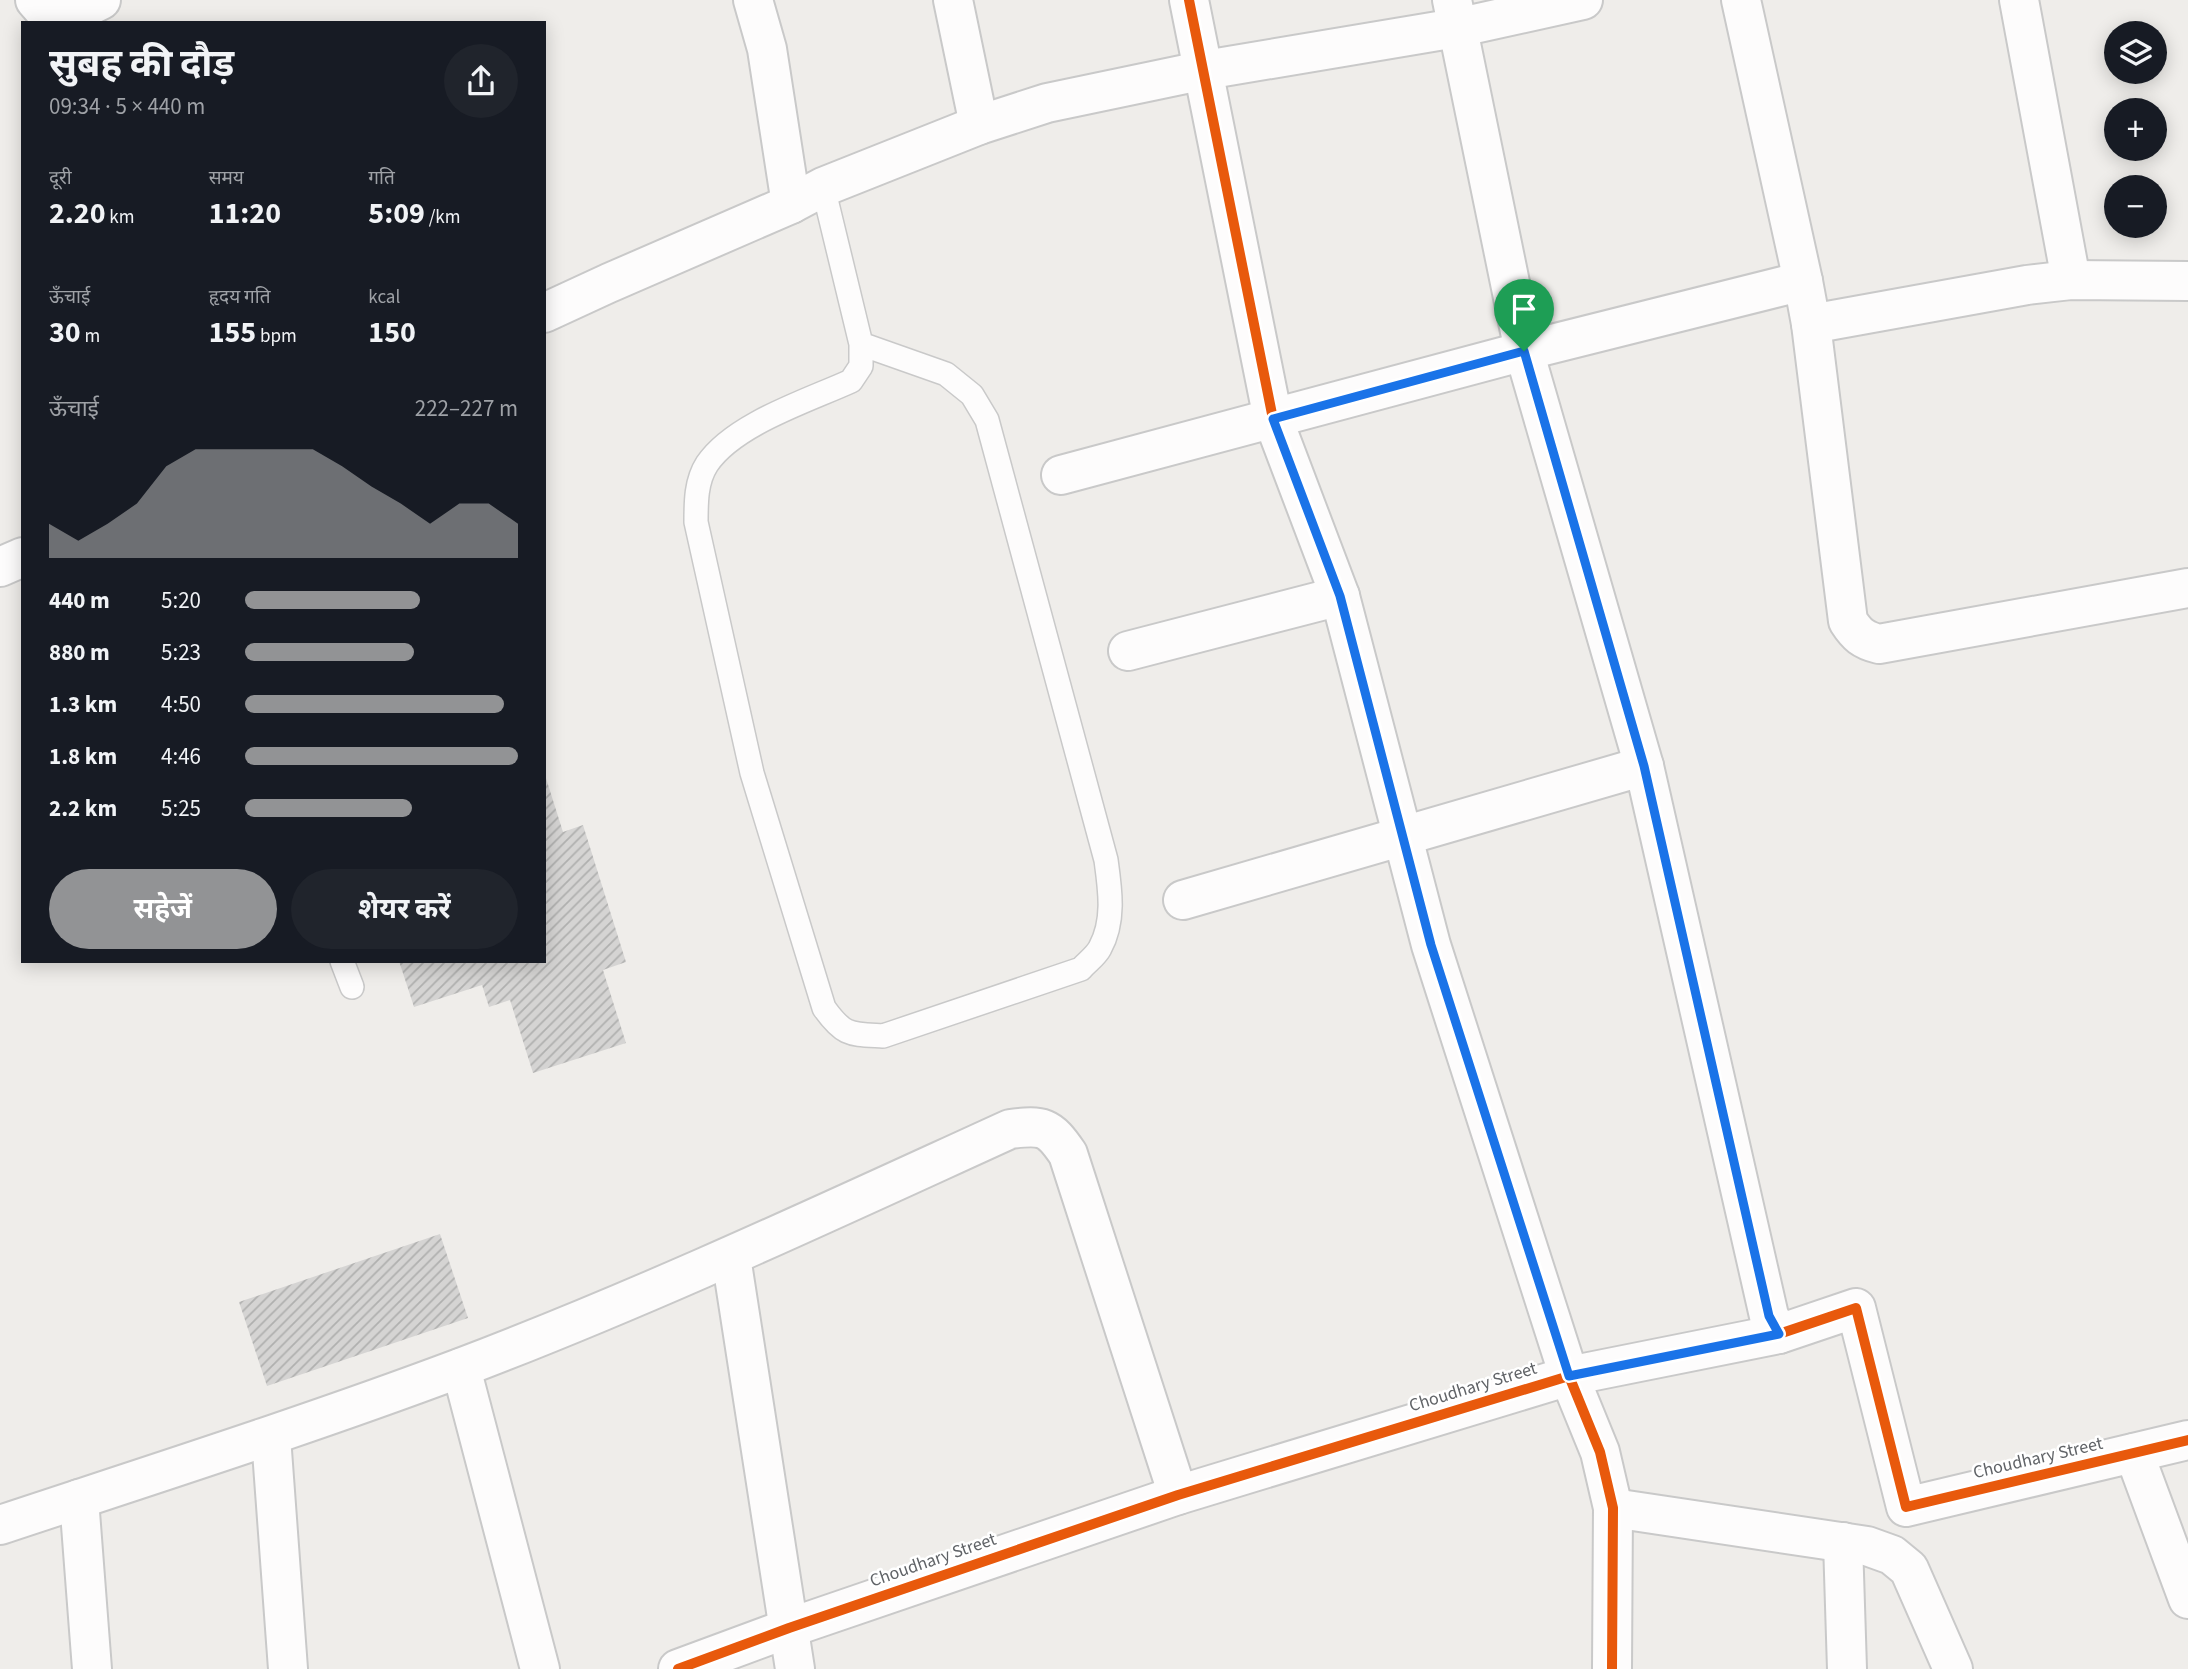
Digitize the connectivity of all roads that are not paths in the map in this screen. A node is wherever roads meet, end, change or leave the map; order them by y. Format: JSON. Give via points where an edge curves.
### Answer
{"nodes":[{"id":1,"x":35,"y":0,"type":"edge"},
{"id":2,"x":101,"y":0,"type":"edge"},
{"id":3,"x":753,"y":0,"type":"edge"},
{"id":4,"x":953,"y":0,"type":"edge"},
{"id":5,"x":1189,"y":0,"type":"edge"},
{"id":6,"x":1583,"y":0,"type":"edge"},
{"id":7,"x":1741,"y":0,"type":"edge"},
{"id":8,"x":2019,"y":0,"type":"edge"},
{"id":9,"x":1454,"y":14,"type":"edge"},
{"id":10,"x":53,"y":21,"type":"edge"},
{"id":11,"x":59,"y":21,"type":"edge"},
{"id":12,"x":1205,"y":70,"type":"junction"},
{"id":13,"x":979,"y":125,"type":"junction"},
{"id":14,"x":807,"y":195,"type":"junction"},
{"id":15,"x":2071,"y":280,"type":"junction"},
{"id":16,"x":1803,"y":281,"type":"junction"},
{"id":17,"x":2188,"y":281,"type":"edge"},
{"id":18,"x":546,"y":312,"type":"edge"},
{"id":19,"x":1811,"y":324,"type":"junction"},
{"id":20,"x":861,"y":344,"type":"junction"},
{"id":21,"x":1524,"y":351,"type":"junction"},
{"id":22,"x":1273,"y":419,"type":"junction"},
{"id":23,"x":1061,"y":475,"type":"dead end"},
{"id":24,"x":21,"y":558,"type":"edge"},
{"id":25,"x":0,"y":567,"type":"edge"},
{"id":26,"x":2188,"y":588,"type":"edge"},
{"id":27,"x":1340,"y":596,"type":"junction"},
{"id":28,"x":1128,"y":650,"type":"dead end"},
{"id":29,"x":1644,"y":766,"type":"junction"},
{"id":30,"x":1403,"y":835,"type":"junction"},
{"id":31,"x":1183,"y":900,"type":"dead end"},
{"id":32,"x":343,"y":963,"type":"edge"},
{"id":33,"x":352,"y":987,"type":"dead end"},
{"id":34,"x":731,"y":1257,"type":"junction"},
{"id":35,"x":1779,"y":1334,"type":"junction"},
{"id":36,"x":461,"y":1367,"type":"junction"},
{"id":37,"x":1569,"y":1376,"type":"junction"},
{"id":38,"x":271,"y":1437,"type":"junction"},
{"id":39,"x":2188,"y":1440,"type":"edge"},
{"id":40,"x":2134,"y":1453,"type":"junction"},
{"id":41,"x":1178,"y":1495,"type":"junction"},
{"id":42,"x":79,"y":1499,"type":"junction"},
{"id":43,"x":1613,"y":1508,"type":"junction"},
{"id":44,"x":0,"y":1525,"type":"edge"},
{"id":45,"x":1843,"y":1542,"type":"junction"},
{"id":46,"x":2188,"y":1599,"type":"edge"},
{"id":47,"x":789,"y":1628,"type":"junction"},
{"id":48,"x":92,"y":1669,"type":"edge"},
{"id":49,"x":288,"y":1669,"type":"edge"},
{"id":50,"x":540,"y":1669,"type":"edge"},
{"id":51,"x":678,"y":1669,"type":"edge"},
{"id":52,"x":795,"y":1669,"type":"edge"},
{"id":53,"x":1612,"y":1669,"type":"edge"},
{"id":54,"x":1847,"y":1669,"type":"edge"},
{"id":55,"x":1953,"y":1669,"type":"edge"}],
"edges":[{"from":1,"to":10,"type":"street"},
{"from":2,"to":11,"type":"street"},
{"from":3,"to":14,"type":"street"},
{"from":4,"to":13,"type":"street"},
{"from":5,"to":12,"type":"street"},
{"from":6,"to":9,"type":"street"},
{"from":7,"to":16,"type":"street"},
{"from":8,"to":15,"type":"street"},
{"from":9,"to":12,"type":"street"},
{"from":9,"to":21,"type":"street"},
{"from":12,"to":13,"type":"street","via":[[1047,103]]},
{"from":12,"to":22,"type":"street"},
{"from":13,"to":14,"type":"street"},
{"from":14,"to":18,"type":"street"},
{"from":14,"to":20,"type":"lane"},
{"from":15,"to":17,"type":"street"},
{"from":15,"to":19,"type":"street"},
{"from":16,"to":19,"type":"street"},
{"from":16,"to":21,"type":"street"},
{"from":19,"to":26,"type":"street","via":[[1849,621],[1863,641],[1879,644]]},
{"from":20,"to":20,"type":"lane","via":[[861,366],[851,381],[744,430],[723,446],[706,466],[696,493],[696,522],[752,772],[824,1008],[837,1026],[856,1035],[883,1036],[1081,969],[1099,950],[1108,928],[1111,901],[1106,860],[987,420],[972,395],[946,374]]},
{"from":21,"to":22,"type":"street"},
{"from":21,"to":29,"type":"street"},
{"from":22,"to":23,"type":"street"},
{"from":22,"to":27,"type":"street"},
{"from":24,"to":25,"type":"street"},
{"from":27,"to":28,"type":"street"},
{"from":27,"to":30,"type":"street"},
{"from":29,"to":30,"type":"street"},
{"from":29,"to":35,"type":"street","via":[[1769,1316]]},
{"from":30,"to":31,"type":"street"},
{"from":30,"to":37,"type":"street","via":[[1431,945]]},
{"from":32,"to":33,"type":"lane"},
{"from":34,"to":36,"type":"street"},
{"from":34,"to":41,"type":"street","via":[[1010,1129],[1036,1126],[1055,1135],[1068,1154]]},
{"from":34,"to":47,"type":"street"},
{"from":35,"to":37,"type":"street","name":"Choudhary Street"},
{"from":35,"to":40,"type":"street","name":"Choudhary Street","via":[[1856,1308],[1906,1507]]},
{"from":36,"to":38,"type":"street"},
{"from":36,"to":50,"type":"street"},
{"from":37,"to":41,"type":"street","name":"Choudhary Street"},
{"from":37,"to":43,"type":"street","via":[[1600,1452]]},
{"from":38,"to":42,"type":"street"},
{"from":38,"to":49,"type":"street"},
{"from":39,"to":40,"type":"street","name":"Choudhary Street"},
{"from":40,"to":46,"type":"street"},
{"from":41,"to":47,"type":"street","name":"Choudhary Street"},
{"from":42,"to":44,"type":"street"},
{"from":42,"to":48,"type":"street"},
{"from":43,"to":45,"type":"street"},
{"from":43,"to":53,"type":"street"},
{"from":45,"to":54,"type":"street"},
{"from":45,"to":55,"type":"street","via":[[1892,1555],[1909,1569]]},
{"from":47,"to":51,"type":"street","name":"Choudhary Street"},
{"from":47,"to":52,"type":"street"}]}
